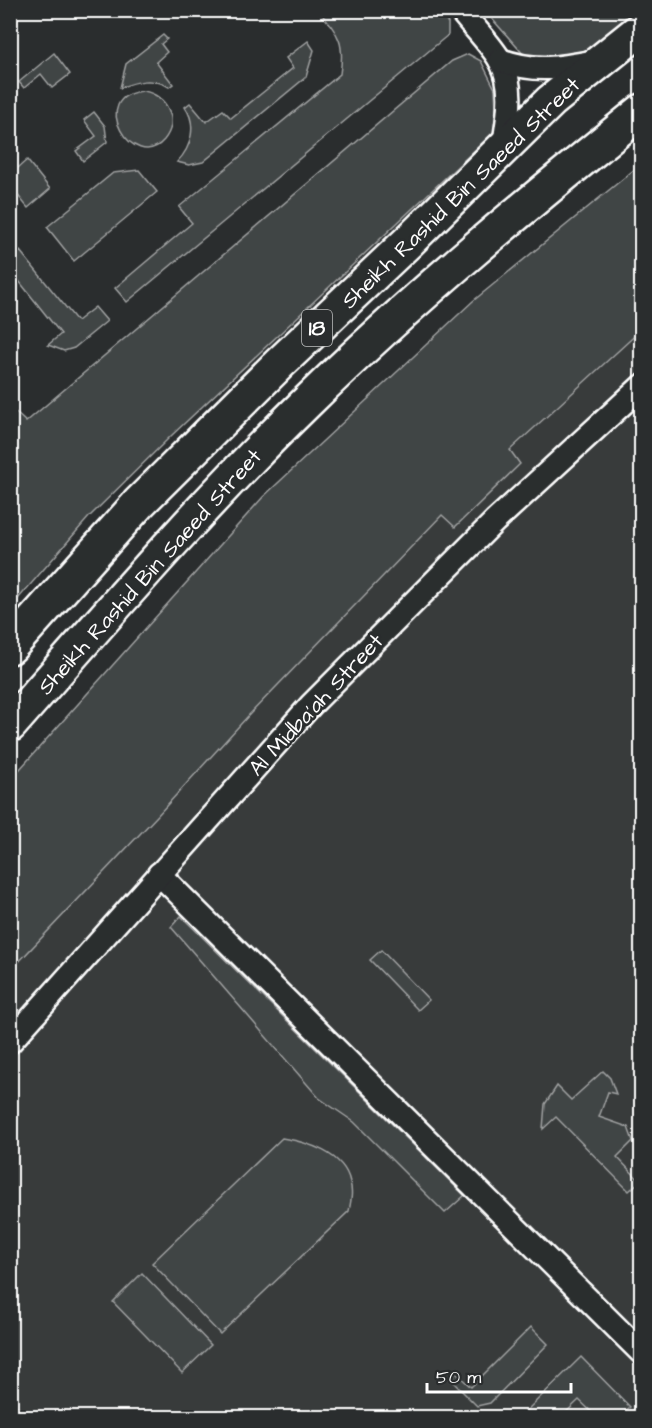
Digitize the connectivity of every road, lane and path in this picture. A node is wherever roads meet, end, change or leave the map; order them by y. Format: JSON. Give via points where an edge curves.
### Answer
{"nodes":[{"id":1,"x":460,"y":10,"type":"edge"},
{"id":2,"x":642,"y":28,"type":"edge"},
{"id":3,"x":500,"y":60,"type":"junction"},
{"id":4,"x":600,"y":60,"type":"junction"},
{"id":5,"x":642,"y":111,"type":"edge"},
{"id":6,"x":504,"y":145,"type":"junction"},
{"id":7,"x":642,"y":386,"type":"edge"},
{"id":8,"x":10,"y":647,"type":"edge"},
{"id":9,"x":10,"y":725,"type":"edge"},
{"id":10,"x":159,"y":874,"type":"junction"},
{"id":11,"x":10,"y":1042,"type":"edge"},
{"id":12,"x":642,"y":1353,"type":"edge"}],
"edges":[{"from":1,"to":3,"type":"street"},
{"from":2,"to":4,"type":"main road","name":"Sheikh Rashid Bin Saeed Street","number":"18"},
{"from":3,"to":4,"type":"street","via":[[546,69]]},
{"from":3,"to":6,"type":"street","via":[[510,100]]},
{"from":4,"to":6,"type":"main road","name":"Sheikh Rashid Bin Saeed Street","number":"18"},
{"from":5,"to":9,"type":"main road","name":"Sheikh Rashid Bin Saeed Street","number":"18","via":[[455,265],[306,402],[164,549]]},
{"from":6,"to":8,"type":"main road","name":"Sheikh Rashid Bin Saeed Street","number":"18","via":[[139,503]]},
{"from":7,"to":10,"type":"street","name":"Al Midba'ah Street","via":[[495,521],[311,705]]},
{"from":10,"to":11,"type":"street","name":"Al Midba'ah Street"},
{"from":10,"to":12,"type":"street"}]}
